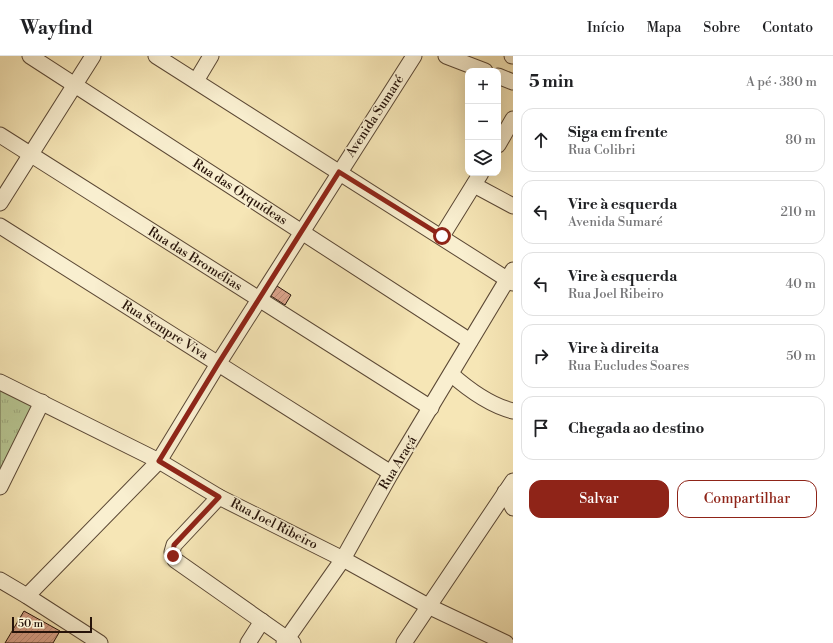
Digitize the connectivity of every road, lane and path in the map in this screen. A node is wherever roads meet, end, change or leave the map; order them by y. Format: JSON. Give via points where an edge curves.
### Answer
{"nodes":[{"id":1,"x":30,"y":56,"type":"edge"},
{"id":2,"x":93,"y":56,"type":"edge"},
{"id":3,"x":156,"y":56,"type":"edge"},
{"id":4,"x":211,"y":56,"type":"edge"},
{"id":5,"x":414,"y":56,"type":"edge"},
{"id":6,"x":446,"y":56,"type":"edge"},
{"id":7,"x":477,"y":68,"type":"edge"},
{"id":8,"x":501,"y":77,"type":"edge"},
{"id":9,"x":196,"y":81,"type":"junction"},
{"id":10,"x":513,"y":82,"type":"edge"},
{"id":11,"x":74,"y":85,"type":"junction"},
{"id":12,"x":513,"y":119,"type":"edge"},
{"id":13,"x":0,"y":135,"type":"edge"},
{"id":14,"x":501,"y":140,"type":"edge"},
{"id":15,"x":31,"y":155,"type":"junction"},
{"id":16,"x":339,"y":172,"type":"junction"},
{"id":17,"x":478,"y":179,"type":"edge"},
{"id":18,"x":0,"y":203,"type":"edge"},
{"id":19,"x":513,"y":206,"type":"edge"},
{"id":20,"x":0,"y":226,"type":"edge"},
{"id":21,"x":301,"y":232,"type":"junction"},
{"id":22,"x":442,"y":236,"type":"junction"},
{"id":23,"x":511,"y":277,"type":"edge"},
{"id":24,"x":259,"y":300,"type":"junction"},
{"id":25,"x":470,"y":341,"type":"junction"},
{"id":26,"x":218,"y":364,"type":"junction"},
{"id":27,"x":451,"y":374,"type":"junction"},
{"id":28,"x":0,"y":382,"type":"edge"},
{"id":29,"x":42,"y":402,"type":"junction"},
{"id":30,"x":431,"y":408,"type":"junction"},
{"id":31,"x":513,"y":411,"type":"edge"},
{"id":32,"x":159,"y":461,"type":"junction"},
{"id":33,"x":391,"y":473,"type":"junction"},
{"id":34,"x":0,"y":487,"type":"edge"},
{"id":35,"x":509,"y":487,"type":"edge"},
{"id":36,"x":219,"y":497,"type":"junction"},
{"id":37,"x":513,"y":508,"type":"edge"},
{"id":38,"x":343,"y":559,"type":"junction"},
{"id":39,"x":0,"y":580,"type":"edge"},
{"id":40,"x":27,"y":596,"type":"junction"},
{"id":41,"x":428,"y":606,"type":"junction"},
{"id":42,"x":262,"y":621,"type":"junction"},
{"id":43,"x":288,"y":642,"type":"edge"},
{"id":44,"x":100,"y":643,"type":"edge"},
{"id":45,"x":248,"y":643,"type":"edge"},
{"id":46,"x":404,"y":643,"type":"edge"},
{"id":47,"x":506,"y":643,"type":"edge"}],
"edges":[{"from":1,"to":11,"type":"street","name":"Rua das Orquídeas"},
{"from":2,"to":11,"type":"street"},
{"from":3,"to":9,"type":"street"},
{"from":4,"to":9,"type":"street"},
{"from":5,"to":16,"type":"street","name":"Avenida Sumaré"},
{"from":6,"to":7,"type":"street"},
{"from":8,"to":10,"type":"street"},
{"from":9,"to":16,"type":"street"},
{"from":11,"to":15,"type":"street"},
{"from":11,"to":21,"type":"street","name":"Rua das Orquídeas"},
{"from":12,"to":14,"type":"street"},
{"from":13,"to":15,"type":"street","name":"Rua das Bromélias"},
{"from":15,"to":18,"type":"street"},
{"from":15,"to":24,"type":"street","name":"Rua das Bromélias"},
{"from":16,"to":21,"type":"street","name":"Avenida Sumaré"},
{"from":16,"to":22,"type":"street"},
{"from":17,"to":19,"type":"street"},
{"from":17,"to":22,"type":"street"},
{"from":20,"to":26,"type":"street","name":"Rua Sempre Viva"},
{"from":21,"to":24,"type":"street","name":"Avenida Sumaré"},
{"from":21,"to":25,"type":"street","name":"Rua das Orquídeas"},
{"from":22,"to":23,"type":"street"},
{"from":23,"to":25,"type":"street","name":"Rua Araçá"},
{"from":24,"to":26,"type":"street","name":"Avenida Sumaré"},
{"from":24,"to":30,"type":"street","name":"Rua das Bromélias"},
{"from":25,"to":27,"type":"street","name":"Rua Araçá"},
{"from":26,"to":32,"type":"street","name":"Avenida Sumaré"},
{"from":26,"to":33,"type":"street","name":"Rua Sempre Viva"},
{"from":27,"to":30,"type":"street","name":"Rua Araçá"},
{"from":27,"to":31,"type":"street","via":[[472,392]]},
{"from":28,"to":29,"type":"street","name":"Rua Joel Ribeiro"},
{"from":29,"to":32,"type":"street","name":"Rua Joel Ribeiro"},
{"from":29,"to":34,"type":"street"},
{"from":30,"to":33,"type":"street","name":"Rua Araçá"},
{"from":32,"to":36,"type":"street","name":"Rua Joel Ribeiro"},
{"from":32,"to":40,"type":"street","name":"Avenida Sumaré"},
{"from":33,"to":38,"type":"street","name":"Rua Araçá"},
{"from":35,"to":37,"type":"street"},
{"from":35,"to":41,"type":"street"},
{"from":36,"to":38,"type":"street","name":"Rua Joel Ribeiro"},
{"from":36,"to":42,"type":"street","via":[[174,545],[173,556],[175,560]]},
{"from":38,"to":41,"type":"street","name":"Rua Joel Ribeiro"},
{"from":38,"to":43,"type":"street","name":"Rua Araçá"},
{"from":39,"to":40,"type":"street"},
{"from":40,"to":44,"type":"street"},
{"from":41,"to":46,"type":"street"},
{"from":41,"to":47,"type":"street","name":"Rua Joel Ribeiro"},
{"from":42,"to":43,"type":"street"},
{"from":42,"to":45,"type":"street"}]}
